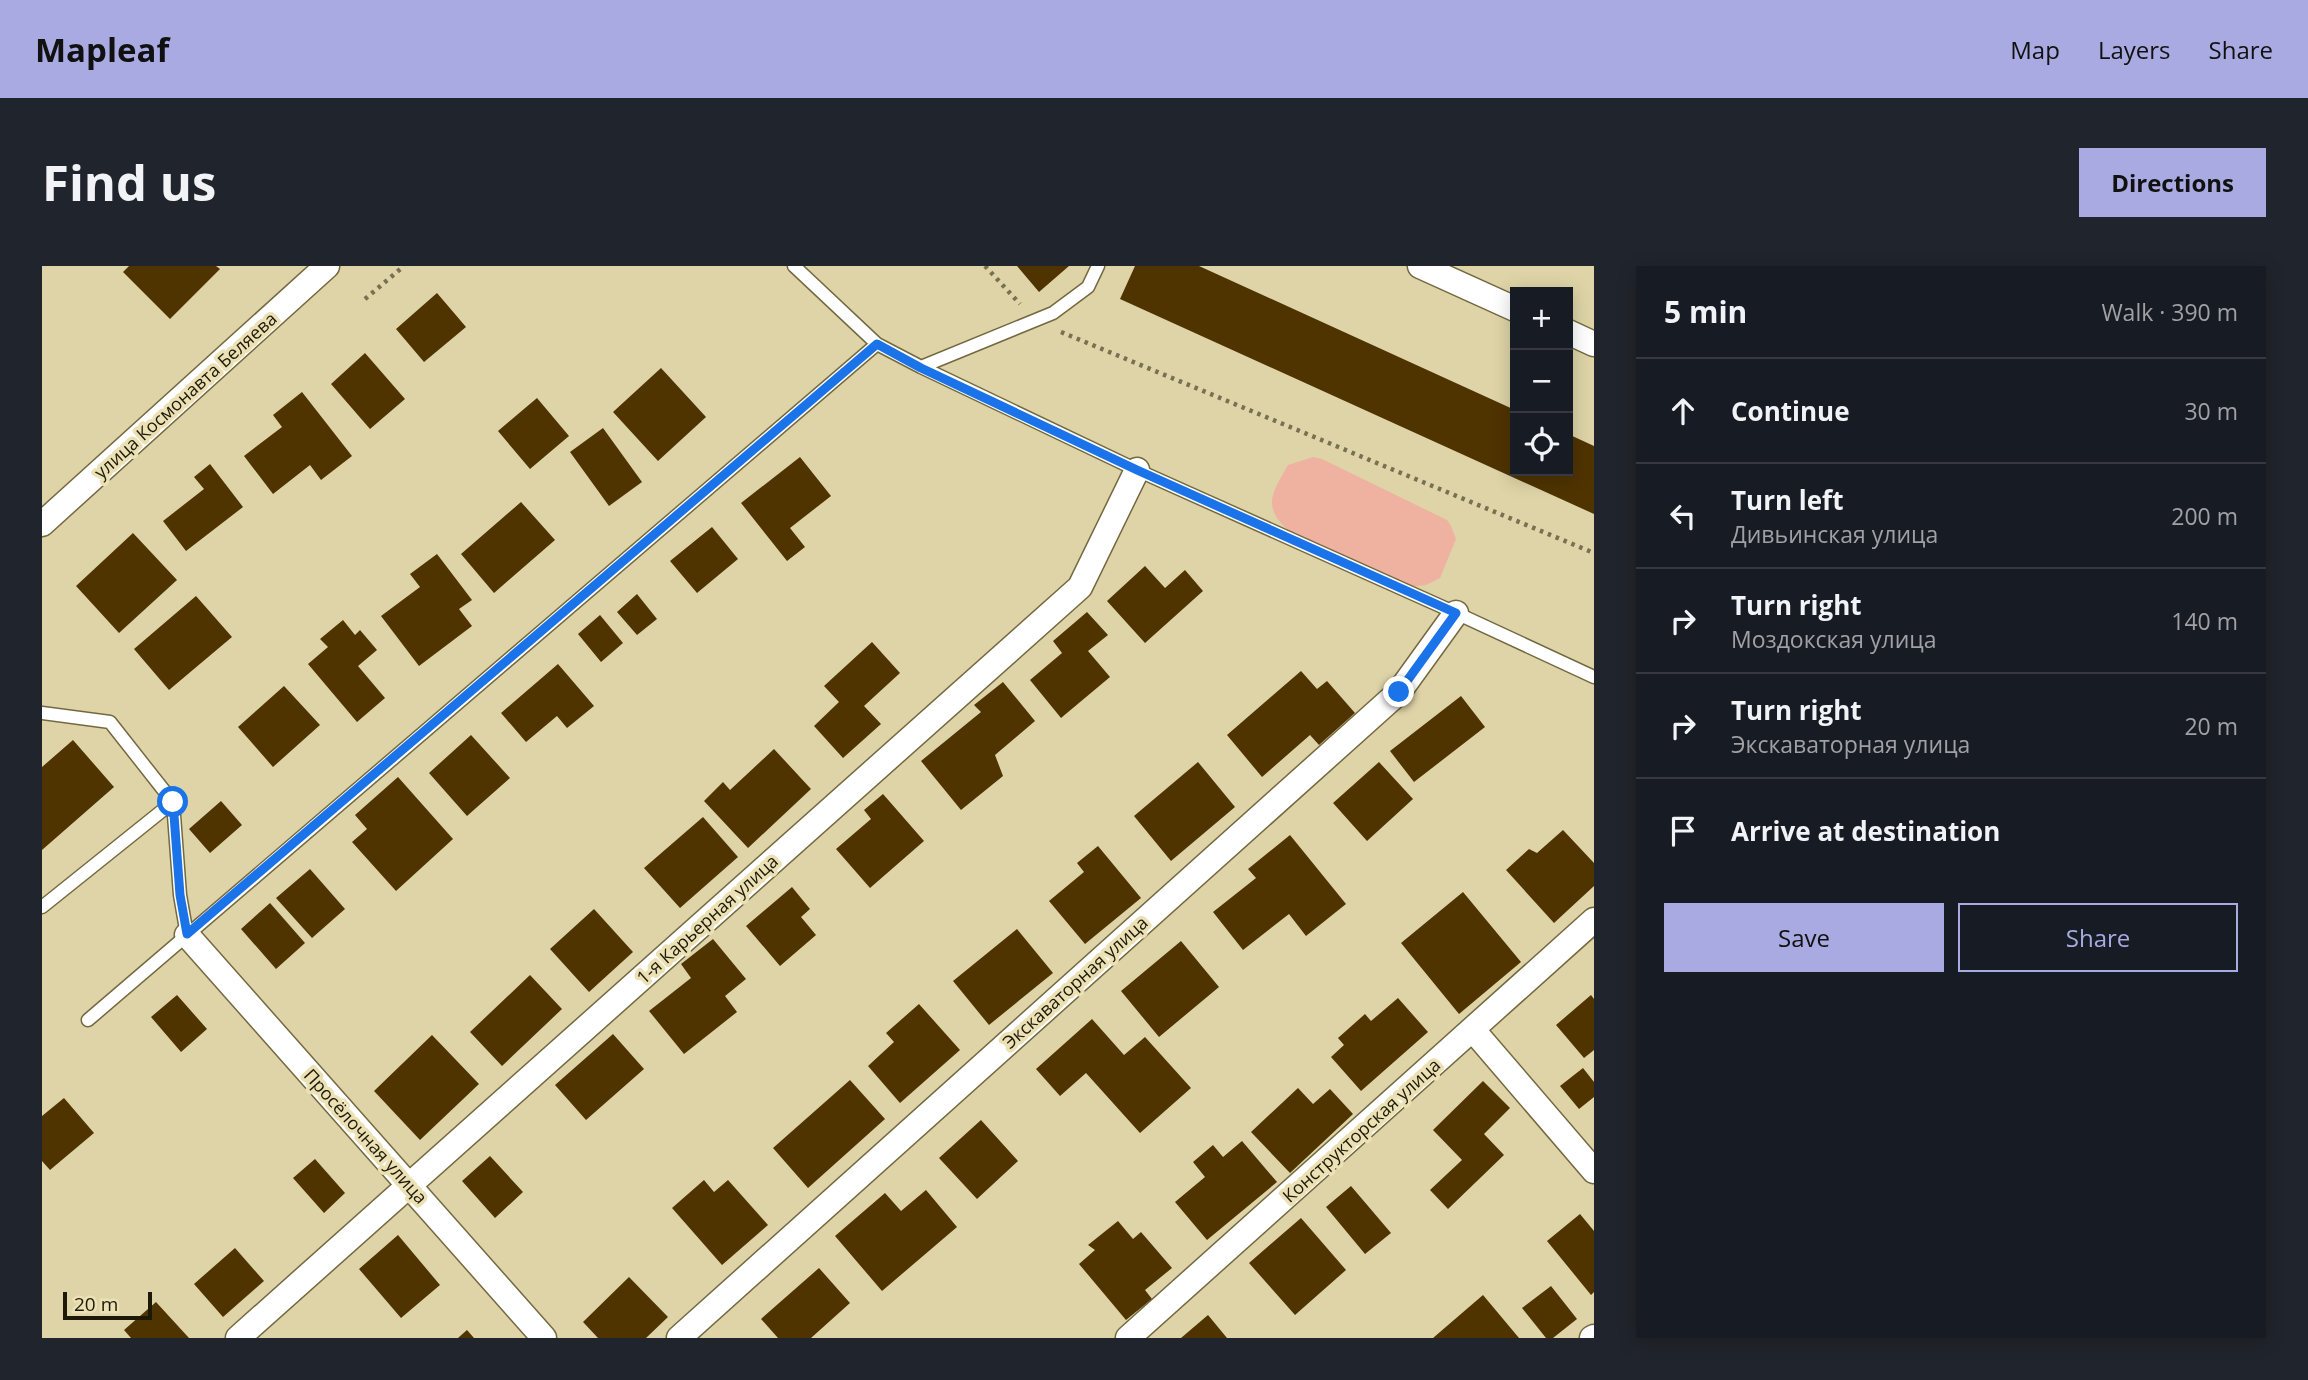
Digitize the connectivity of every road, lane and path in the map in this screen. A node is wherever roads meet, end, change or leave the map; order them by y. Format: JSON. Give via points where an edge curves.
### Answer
{"nodes":[{"id":1,"x":327,"y":266,"type":"edge"},
{"id":2,"x":404,"y":266,"type":"edge"},
{"id":3,"x":794,"y":266,"type":"edge"},
{"id":4,"x":985,"y":266,"type":"edge"},
{"id":5,"x":1098,"y":266,"type":"edge"},
{"id":6,"x":1420,"y":266,"type":"edge"},
{"id":7,"x":365,"y":299,"type":"dead end"},
{"id":8,"x":1510,"y":307,"type":"edge"},
{"id":9,"x":1034,"y":320,"type":"junction"},
{"id":10,"x":1573,"y":334,"type":"edge"},
{"id":11,"x":877,"y":344,"type":"junction"},
{"id":12,"x":1594,"y":344,"type":"edge"},
{"id":13,"x":921,"y":368,"type":"junction"},
{"id":14,"x":1137,"y":470,"type":"junction"},
{"id":15,"x":42,"y":524,"type":"edge"},
{"id":16,"x":1594,"y":553,"type":"edge"},
{"id":17,"x":1456,"y":613,"type":"junction"},
{"id":18,"x":1594,"y":677,"type":"edge"},
{"id":19,"x":42,"y":713,"type":"edge"},
{"id":20,"x":173,"y":802,"type":"junction"},
{"id":21,"x":42,"y":908,"type":"edge"},
{"id":22,"x":1594,"y":920,"type":"edge"},
{"id":23,"x":187,"y":934,"type":"junction"},
{"id":24,"x":88,"y":1020,"type":"dead end"},
{"id":25,"x":1473,"y":1030,"type":"junction"},
{"id":26,"x":1594,"y":1171,"type":"edge"},
{"id":27,"x":409,"y":1184,"type":"junction"},
{"id":28,"x":238,"y":1338,"type":"edge"},
{"id":29,"x":544,"y":1338,"type":"edge"},
{"id":30,"x":679,"y":1338,"type":"edge"},
{"id":31,"x":1128,"y":1338,"type":"edge"}],
"edges":[{"from":1,"to":15,"type":"street","name":"улица Космонавта Беляева"},
{"from":2,"to":7,"type":"path"},
{"from":3,"to":11,"type":"lane"},
{"from":4,"to":9,"type":"path"},
{"from":5,"to":9,"type":"lane","via":[[1088,287],[1053,313]]},
{"from":6,"to":8,"type":"street"},
{"from":9,"to":13,"type":"lane"},
{"from":9,"to":16,"type":"path"},
{"from":10,"to":12,"type":"street"},
{"from":11,"to":13,"type":"lane"},
{"from":11,"to":23,"type":"lane"},
{"from":13,"to":14,"type":"lane"},
{"from":14,"to":17,"type":"lane"},
{"from":14,"to":27,"type":"street","name":"1-я Карьерная улица","via":[[1080,587]]},
{"from":17,"to":18,"type":"lane"},
{"from":17,"to":30,"type":"street","name":"Экскаваторная улица","via":[[1399,692]]},
{"from":19,"to":20,"type":"lane","via":[[110,722]]},
{"from":20,"to":21,"type":"lane"},
{"from":20,"to":23,"type":"lane"},
{"from":22,"to":25,"type":"street","name":"Конструкторская улица"},
{"from":23,"to":24,"type":"lane"},
{"from":23,"to":27,"type":"street","name":"Просёлочная улица"},
{"from":25,"to":26,"type":"street"},
{"from":25,"to":31,"type":"street","name":"Конструкторская улица"},
{"from":27,"to":28,"type":"street","name":"1-я Карьерная улица"},
{"from":27,"to":29,"type":"street","name":"Просёлочная улица"}]}
